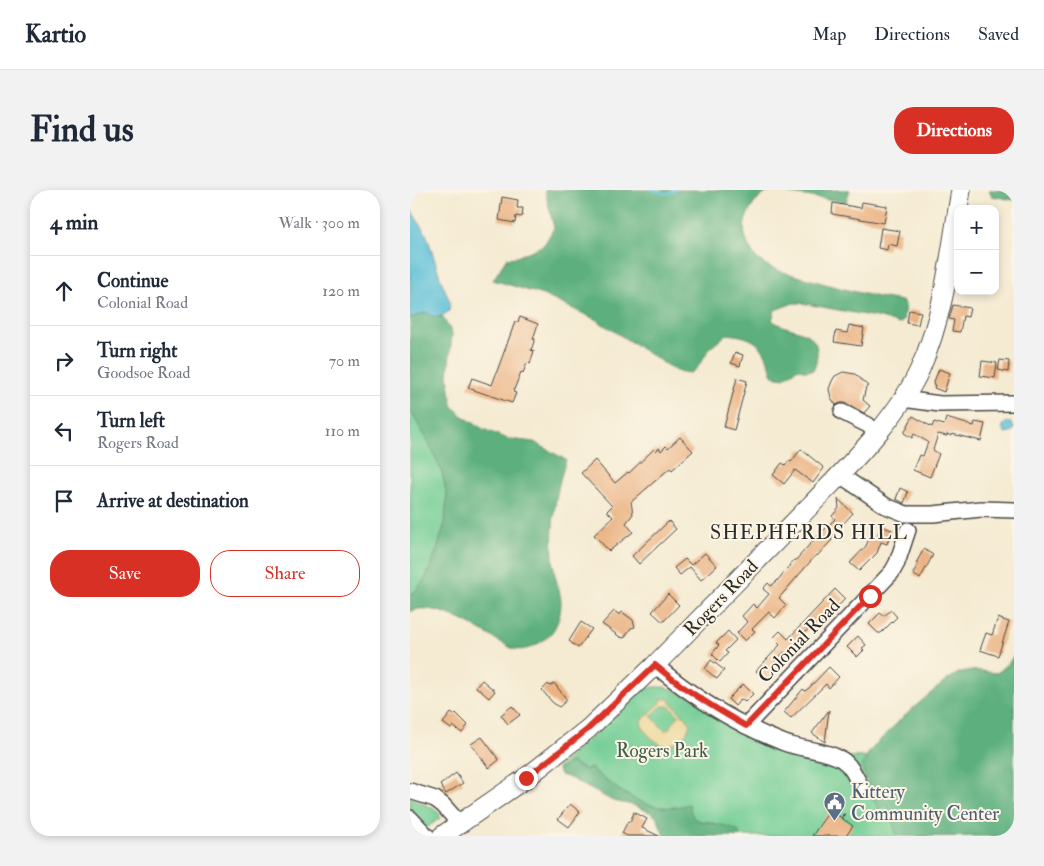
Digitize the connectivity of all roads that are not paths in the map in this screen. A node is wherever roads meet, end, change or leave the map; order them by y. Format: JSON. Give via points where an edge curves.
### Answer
{"nodes":[{"id":1,"x":961,"y":190,"type":"edge"},
{"id":2,"x":903,"y":399,"type":"junction"},
{"id":3,"x":1014,"y":403,"type":"edge"},
{"id":4,"x":842,"y":412,"type":"dead end"},
{"id":5,"x":876,"y":433,"type":"junction"},
{"id":6,"x":840,"y":475,"type":"junction"},
{"id":7,"x":1014,"y":510,"type":"edge"},
{"id":8,"x":908,"y":530,"type":"dead end"},
{"id":9,"x":655,"y":665,"type":"junction"},
{"id":10,"x":746,"y":726,"type":"junction"},
{"id":11,"x":861,"y":787,"type":"dead end"},
{"id":12,"x":410,"y":790,"type":"edge"},
{"id":13,"x":410,"y":818,"type":"edge"},
{"id":14,"x":460,"y":824,"type":"junction"},
{"id":15,"x":427,"y":836,"type":"edge"},
{"id":16,"x":442,"y":836,"type":"edge"}],
"edges":[{"from":1,"to":2,"type":"main road","name":"Rogers Road","via":[[933,335]]},
{"from":2,"to":3,"type":"street","via":[[940,404]]},
{"from":2,"to":5,"type":"main road","name":"Rogers Road"},
{"from":4,"to":5,"type":"street","via":[[868,425]]},
{"from":5,"to":6,"type":"main road","name":"Rogers Road"},
{"from":6,"to":7,"type":"street","via":[[886,506],[906,514]]},
{"from":6,"to":9,"type":"main road","name":"Rogers Road"},
{"from":8,"to":10,"type":"street","name":"Colonial Road","via":[[892,572]]},
{"from":9,"to":10,"type":"street","via":[[690,692]]},
{"from":9,"to":14,"type":"main road","name":"Rogers Road","via":[[556,756]]},
{"from":10,"to":11,"type":"street","via":[[785,744],[841,759]]},
{"from":12,"to":14,"type":"street","via":[[435,799]]},
{"from":13,"to":15,"type":"street"},
{"from":14,"to":16,"type":"main road","name":"Rogers Road"}]}
